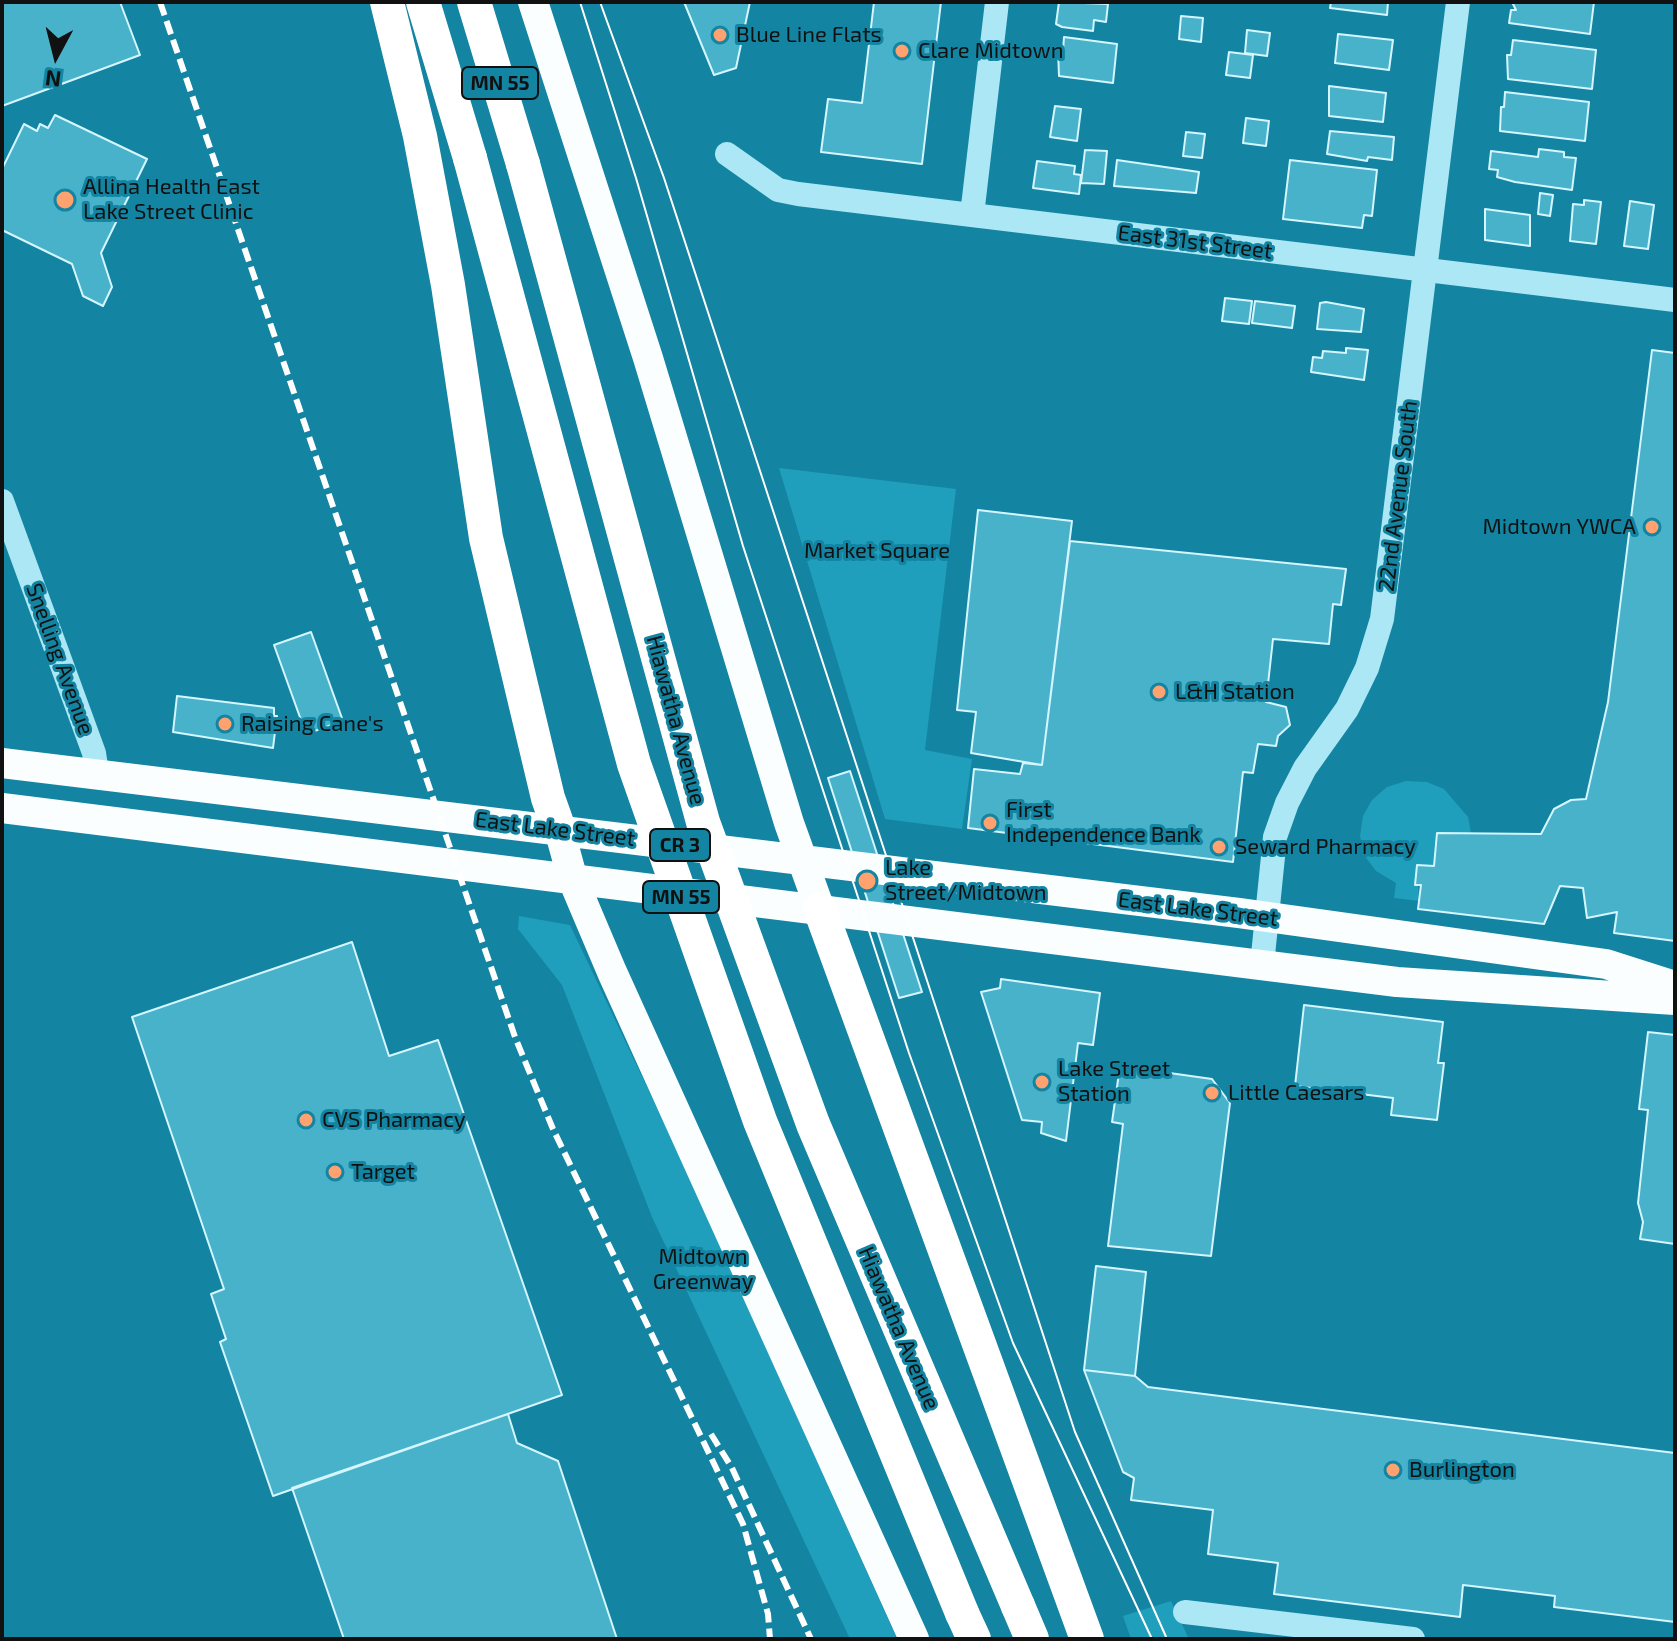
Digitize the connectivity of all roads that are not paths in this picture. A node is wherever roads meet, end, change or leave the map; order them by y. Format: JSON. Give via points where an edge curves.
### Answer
{"nodes":[{"id":1,"x":387,"y":2,"type":"edge"},
{"id":2,"x":423,"y":2,"type":"edge"},
{"id":3,"x":474,"y":2,"type":"edge"},
{"id":4,"x":533,"y":2,"type":"edge"},
{"id":5,"x":997,"y":2,"type":"edge"},
{"id":6,"x":1458,"y":2,"type":"edge"},
{"id":7,"x":727,"y":154,"type":"dead end"},
{"id":8,"x":972,"y":215,"type":"junction"},
{"id":9,"x":1426,"y":271,"type":"junction"},
{"id":10,"x":1675,"y":300,"type":"edge"},
{"id":11,"x":2,"y":501,"type":"edge"},
{"id":12,"x":2,"y":763,"type":"edge"},
{"id":13,"x":97,"y":773,"type":"junction"},
{"id":14,"x":2,"y":808,"type":"edge"},
{"id":15,"x":559,"y":829,"type":"junction"},
{"id":16,"x":801,"y":861,"type":"junction"},
{"id":17,"x":573,"y":880,"type":"junction"},
{"id":18,"x":820,"y":909,"type":"junction"},
{"id":19,"x":1266,"y":917,"type":"junction"},
{"id":20,"x":1262,"y":965,"type":"junction"},
{"id":21,"x":1675,"y":986,"type":"edge"},
{"id":22,"x":1675,"y":1000,"type":"edge"},
{"id":23,"x":1185,"y":1612,"type":"dead end"},
{"id":24,"x":968,"y":1626,"type":"edge"},
{"id":25,"x":914,"y":1639,"type":"edge"},
{"id":26,"x":1032,"y":1639,"type":"edge"},
{"id":27,"x":1087,"y":1639,"type":"edge"},
{"id":28,"x":1413,"y":1639,"type":"edge"}],
"edges":[{"from":1,"to":15,"type":"highway","via":[[420,136],[448,285],[486,538]]},
{"from":2,"to":24,"type":"highway","number":"MN 55","bridge":true,"via":[[639,778],[760,1121]]},
{"from":3,"to":26,"type":"highway","name":"Hiawatha Avenue","number":"MN 55","bridge":true,"via":[[703,822],[813,1124]]},
{"from":4,"to":16,"type":"main road"},
{"from":5,"to":8,"type":"street"},
{"from":6,"to":9,"type":"street","name":"22nd Avenue South"},
{"from":7,"to":8,"type":"street","name":"East 31st Street","via":[[778,190]]},
{"from":8,"to":9,"type":"street","name":"East 31st Street"},
{"from":9,"to":10,"type":"street","name":"East 31st Street"},
{"from":9,"to":19,"type":"street","name":"22nd Avenue South","via":[[1382,619],[1347,709],[1287,803],[1275,837]]},
{"from":11,"to":13,"type":"street","name":"Snelling Avenue"},
{"from":12,"to":13,"type":"main road","name":"East Lake Street","number":"CR 3"},
{"from":13,"to":15,"type":"main road","name":"East Lake Street","number":"CR 3"},
{"from":14,"to":17,"type":"main road","number":"CR 3"},
{"from":15,"to":16,"type":"main road","name":"East Lake Street","number":"CR 3"},
{"from":15,"to":17,"type":"main road"},
{"from":16,"to":18,"type":"main road"},
{"from":16,"to":19,"type":"main road","name":"East Lake Street","number":"CR 3"},
{"from":17,"to":18,"type":"main road","number":"CR 3"},
{"from":17,"to":25,"type":"main road"},
{"from":18,"to":20,"type":"main road","number":"CR 3"},
{"from":18,"to":27,"type":"highway"},
{"from":19,"to":20,"type":"street","name":"22nd Avenue South"},
{"from":19,"to":21,"type":"main road","name":"East Lake Street","number":"CR 3","via":[[1606,964]]},
{"from":20,"to":22,"type":"main road","number":"CR 3","via":[[1397,982]]},
{"from":23,"to":28,"type":"street"}]}
